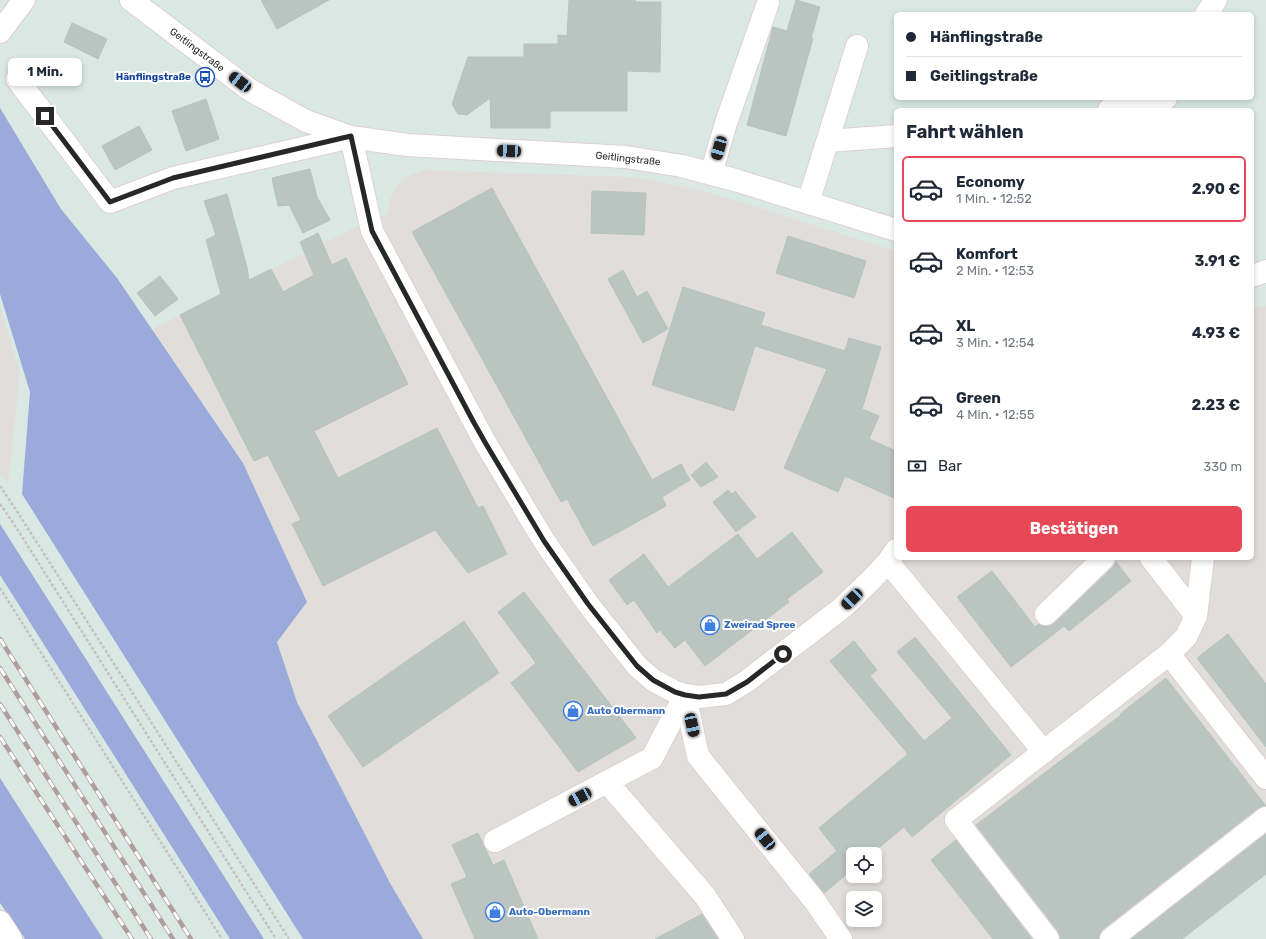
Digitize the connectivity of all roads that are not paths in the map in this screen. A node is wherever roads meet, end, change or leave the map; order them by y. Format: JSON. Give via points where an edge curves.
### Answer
{"nodes":[{"id":1,"x":24,"y":0,"type":"edge"},
{"id":2,"x":131,"y":0,"type":"edge"},
{"id":3,"x":1216,"y":0,"type":"edge"},
{"id":4,"x":768,"y":3,"type":"dead end"},
{"id":5,"x":1208,"y":12,"type":"edge"},
{"id":6,"x":0,"y":32,"type":"edge"},
{"id":7,"x":857,"y":46,"type":"dead end"},
{"id":8,"x":17,"y":79,"type":"dead end"},
{"id":9,"x":1159,"y":100,"type":"edge"},
{"id":10,"x":1113,"y":108,"type":"edge"},
{"id":11,"x":351,"y":136,"type":"junction"},
{"id":12,"x":894,"y":136,"type":"edge"},
{"id":13,"x":828,"y":141,"type":"junction"},
{"id":14,"x":711,"y":174,"type":"junction"},
{"id":15,"x":808,"y":203,"type":"junction"},
{"id":16,"x":894,"y":229,"type":"edge"},
{"id":17,"x":1266,"y":271,"type":"edge"},
{"id":18,"x":1254,"y":275,"type":"edge"},
{"id":19,"x":892,"y":556,"type":"edge"},
{"id":20,"x":895,"y":560,"type":"edge"},
{"id":21,"x":1102,"y":560,"type":"edge"},
{"id":22,"x":1154,"y":560,"type":"edge"},
{"id":23,"x":1203,"y":560,"type":"edge"},
{"id":24,"x":1046,"y":614,"type":"dead end"},
{"id":25,"x":1196,"y":616,"type":"junction"},
{"id":26,"x":1169,"y":654,"type":"junction"},
{"id":27,"x":685,"y":695,"type":"junction"},
{"id":28,"x":1044,"y":752,"type":"junction"},
{"id":29,"x":1266,"y":778,"type":"edge"},
{"id":30,"x":608,"y":782,"type":"junction"},
{"id":31,"x":1266,"y":818,"type":"edge"},
{"id":32,"x":495,"y":841,"type":"dead end"},
{"id":33,"x":0,"y":922,"type":"edge"},
{"id":34,"x":11,"y":939,"type":"edge"},
{"id":35,"x":733,"y":939,"type":"edge"},
{"id":36,"x":841,"y":939,"type":"edge"},
{"id":37,"x":1048,"y":939,"type":"edge"},
{"id":38,"x":1111,"y":939,"type":"edge"}],
"edges":[{"from":1,"to":6,"type":"street"},
{"from":2,"to":11,"type":"street","name":"Geitlingstraße","via":[[250,90],[306,121]]},
{"from":3,"to":5,"type":"street"},
{"from":4,"to":14,"type":"street"},
{"from":7,"to":13,"type":"street"},
{"from":8,"to":11,"type":"street","name":"Geitlingstraße","via":[[110,202],[173,178]]},
{"from":9,"to":10,"type":"street","via":[[1130,101]]},
{"from":11,"to":14,"type":"street","name":"Geitlingstraße","via":[[407,146],[626,157],[682,166]]},
{"from":11,"to":27,"type":"street","via":[[372,231],[486,444],[544,541],[588,604],[637,666],[653,680]]},
{"from":12,"to":13,"type":"street"},
{"from":13,"to":15,"type":"street"},
{"from":14,"to":15,"type":"street","name":"Geitlingstraße"},
{"from":15,"to":16,"type":"street","name":"Geitlingstraße"},
{"from":17,"to":18,"type":"street"},
{"from":19,"to":27,"type":"street","via":[[842,608],[747,682],[726,694],[699,697]]},
{"from":20,"to":28,"type":"street"},
{"from":21,"to":24,"type":"street"},
{"from":22,"to":25,"type":"street"},
{"from":23,"to":25,"type":"street"},
{"from":25,"to":26,"type":"street","via":[[1186,637]]},
{"from":26,"to":28,"type":"street"},
{"from":26,"to":29,"type":"street"},
{"from":27,"to":30,"type":"street","via":[[652,758]]},
{"from":27,"to":36,"type":"street","via":[[698,756],[814,900]]},
{"from":28,"to":37,"type":"street","via":[[956,820]]},
{"from":30,"to":32,"type":"street"},
{"from":30,"to":35,"type":"street","via":[[705,896]]},
{"from":31,"to":38,"type":"street"},
{"from":33,"to":34,"type":"street"}]}
